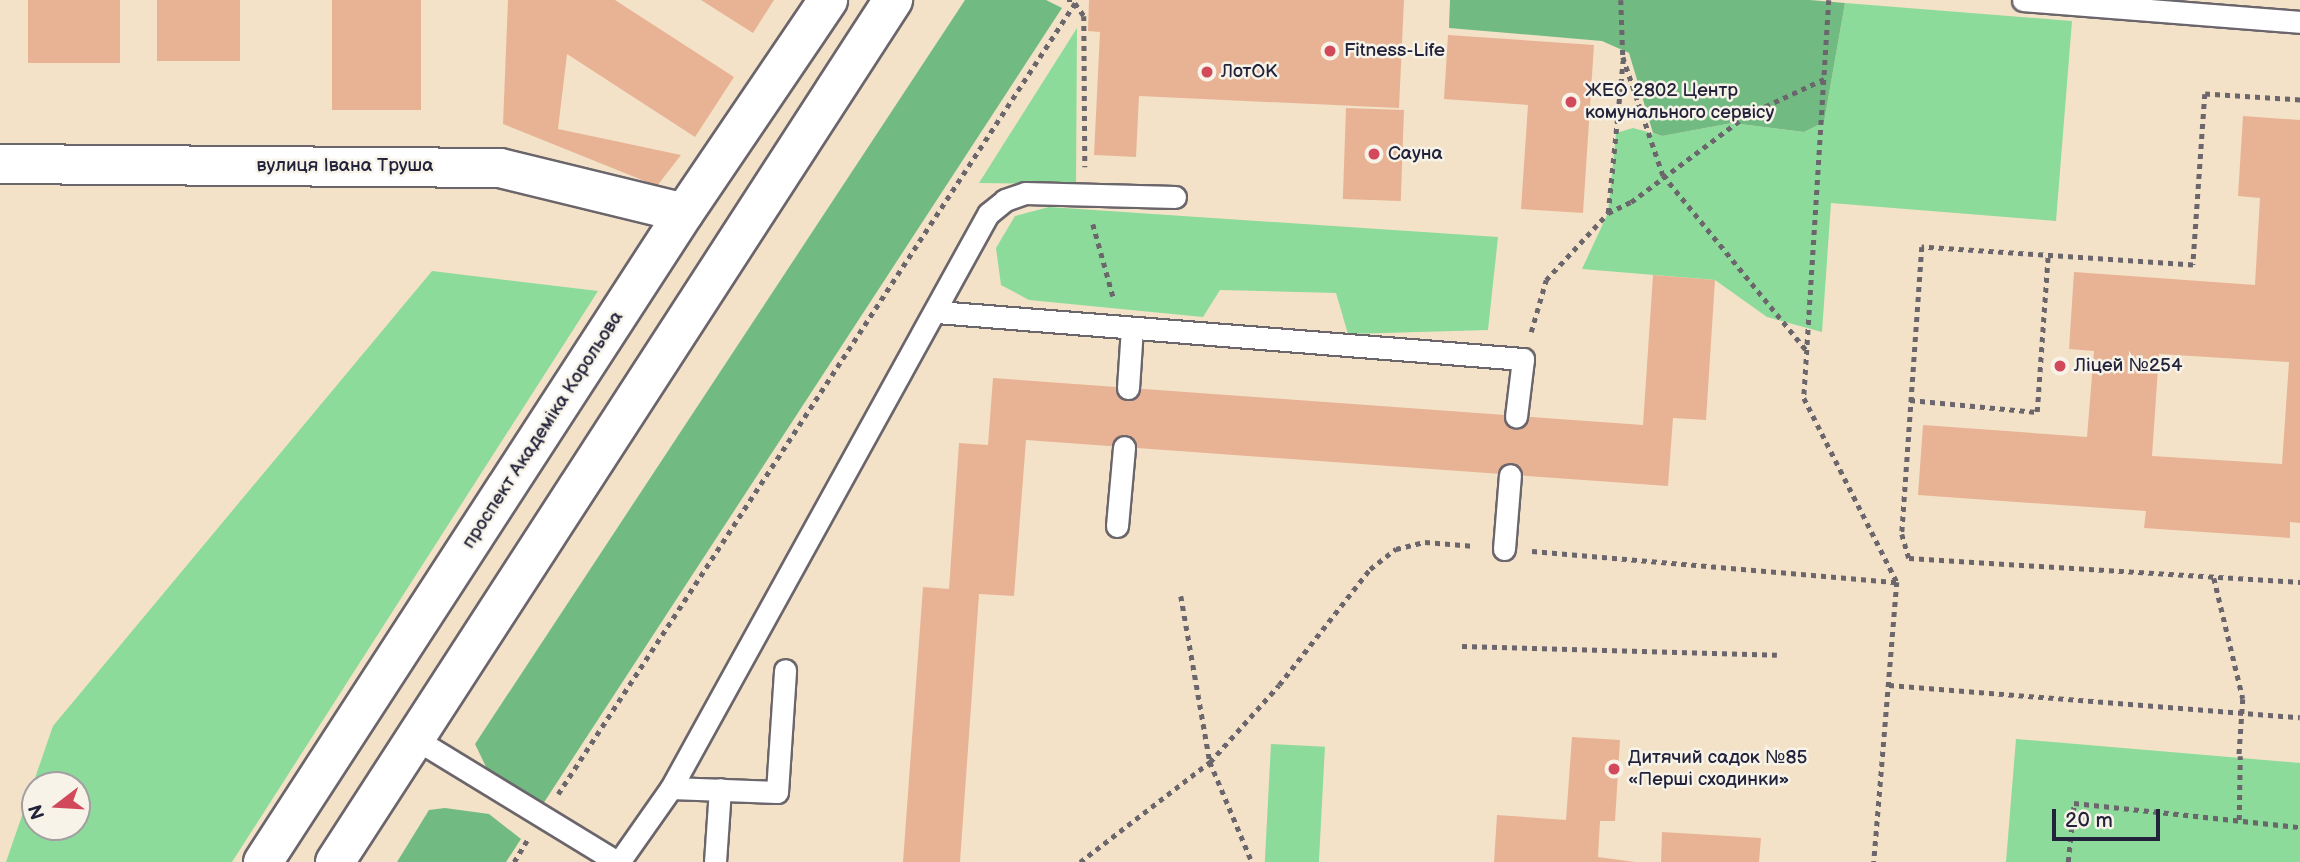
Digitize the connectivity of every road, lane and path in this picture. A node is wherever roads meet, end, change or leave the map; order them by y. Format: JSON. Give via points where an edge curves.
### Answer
{"nodes":[{"id":1,"x":828,"y":0,"type":"edge"},
{"id":2,"x":893,"y":0,"type":"edge"},
{"id":3,"x":1067,"y":0,"type":"edge"},
{"id":4,"x":1621,"y":0,"type":"edge"},
{"id":5,"x":1829,"y":0,"type":"edge"},
{"id":6,"x":2023,"y":0,"type":"edge"},
{"id":7,"x":1076,"y":2,"type":"edge"},
{"id":8,"x":2300,"y":22,"type":"edge"},
{"id":9,"x":1623,"y":57,"type":"junction"},
{"id":10,"x":1824,"y":79,"type":"junction"},
{"id":11,"x":2300,"y":100,"type":"edge"},
{"id":12,"x":0,"y":164,"type":"edge"},
{"id":13,"x":1663,"y":175,"type":"junction"},
{"id":14,"x":1175,"y":197,"type":"dead end"},
{"id":15,"x":684,"y":213,"type":"junction"},
{"id":16,"x":1608,"y":213,"type":"junction"},
{"id":17,"x":2048,"y":256,"type":"junction"},
{"id":18,"x":937,"y":313,"type":"junction"},
{"id":19,"x":1132,"y":328,"type":"junction"},
{"id":20,"x":1807,"y":352,"type":"junction"},
{"id":21,"x":1523,"y":359,"type":"junction"},
{"id":22,"x":1128,"y":388,"type":"dead end"},
{"id":23,"x":1910,"y":400,"type":"junction"},
{"id":24,"x":1516,"y":417,"type":"dead end"},
{"id":25,"x":1124,"y":447,"type":"dead end"},
{"id":26,"x":1510,"y":475,"type":"dead end"},
{"id":27,"x":1117,"y":526,"type":"dead end"},
{"id":28,"x":1504,"y":549,"type":"junction"},
{"id":29,"x":2214,"y":578,"type":"junction"},
{"id":30,"x":1897,"y":582,"type":"junction"},
{"id":31,"x":2300,"y":582,"type":"edge"},
{"id":32,"x":1181,"y":596,"type":"dead end"},
{"id":33,"x":1462,"y":646,"type":"dead end"},
{"id":34,"x":1777,"y":655,"type":"dead end"},
{"id":35,"x":785,"y":670,"type":"dead end"},
{"id":36,"x":1889,"y":685,"type":"junction"},
{"id":37,"x":2242,"y":713,"type":"junction"},
{"id":38,"x":2300,"y":717,"type":"edge"},
{"id":39,"x":414,"y":738,"type":"junction"},
{"id":40,"x":2241,"y":741,"type":"junction"},
{"id":41,"x":2239,"y":758,"type":"dead end"},
{"id":42,"x":1210,"y":762,"type":"junction"},
{"id":43,"x":671,"y":788,"type":"junction"},
{"id":44,"x":720,"y":789,"type":"junction"},
{"id":45,"x":545,"y":814,"type":"junction"},
{"id":46,"x":2239,"y":821,"type":"junction"},
{"id":47,"x":2300,"y":827,"type":"edge"},
{"id":48,"x":263,"y":862,"type":"edge"},
{"id":49,"x":335,"y":862,"type":"edge"},
{"id":50,"x":514,"y":862,"type":"edge"},
{"id":51,"x":618,"y":862,"type":"edge"},
{"id":52,"x":715,"y":862,"type":"edge"},
{"id":53,"x":1080,"y":862,"type":"edge"},
{"id":54,"x":1252,"y":862,"type":"edge"},
{"id":55,"x":1874,"y":862,"type":"edge"},
{"id":56,"x":2068,"y":862,"type":"edge"}],
"edges":[{"from":1,"to":15,"type":"main road","name":"проспект Академіка Корольова"},
{"from":2,"to":39,"type":"main road"},
{"from":3,"to":7,"type":"path"},
{"from":4,"to":9,"type":"path"},
{"from":5,"to":10,"type":"path"},
{"from":6,"to":8,"type":"lane"},
{"from":7,"to":45,"type":"path"},
{"from":9,"to":13,"type":"path"},
{"from":9,"to":16,"type":"path"},
{"from":10,"to":13,"type":"path","via":[[1747,115]]},
{"from":10,"to":20,"type":"path"},
{"from":11,"to":17,"type":"path","via":[[2205,94],[2193,265]]},
{"from":12,"to":15,"type":"main road","name":"вулиця Івана Труша","via":[[500,168]]},
{"from":13,"to":16,"type":"path","via":[[1631,202]]},
{"from":13,"to":20,"type":"path"},
{"from":14,"to":18,"type":"lane","via":[[1025,193],[1005,200],[988,214]]},
{"from":15,"to":48,"type":"main road","name":"проспект Академіка Корольова"},
{"from":16,"to":21,"type":"path","via":[[1546,280]]},
{"from":17,"to":23,"type":"path","via":[[1922,247]]},
{"from":17,"to":23,"type":"path","via":[[2037,412]]},
{"from":18,"to":19,"type":"lane"},
{"from":18,"to":43,"type":"lane"},
{"from":19,"to":21,"type":"lane"},
{"from":19,"to":22,"type":"lane"},
{"from":20,"to":30,"type":"path","via":[[1804,398]]},
{"from":21,"to":24,"type":"lane"},
{"from":23,"to":29,"type":"path","via":[[1902,534],[1909,558]]},
{"from":25,"to":27,"type":"lane"},
{"from":26,"to":28,"type":"lane"},
{"from":28,"to":30,"type":"path"},
{"from":28,"to":42,"type":"path","via":[[1425,542],[1396,549],[1370,569],[1279,685]]},
{"from":29,"to":31,"type":"path"},
{"from":29,"to":37,"type":"path","via":[[2243,699]]},
{"from":30,"to":36,"type":"path"},
{"from":32,"to":42,"type":"path"},
{"from":33,"to":34,"type":"path"},
{"from":35,"to":44,"type":"lane","via":[[777,792]]},
{"from":36,"to":37,"type":"path"},
{"from":36,"to":55,"type":"path"},
{"from":37,"to":38,"type":"path"},
{"from":37,"to":40,"type":"path"},
{"from":39,"to":45,"type":"lane"},
{"from":39,"to":49,"type":"main road"},
{"from":40,"to":41,"type":"path"},
{"from":40,"to":46,"type":"path"},
{"from":42,"to":53,"type":"path"},
{"from":42,"to":54,"type":"path"},
{"from":43,"to":44,"type":"lane"},
{"from":43,"to":51,"type":"lane"},
{"from":44,"to":52,"type":"lane"},
{"from":45,"to":50,"type":"path"},
{"from":45,"to":51,"type":"lane"},
{"from":46,"to":47,"type":"path"},
{"from":46,"to":56,"type":"path","via":[[2074,803]]}]}
